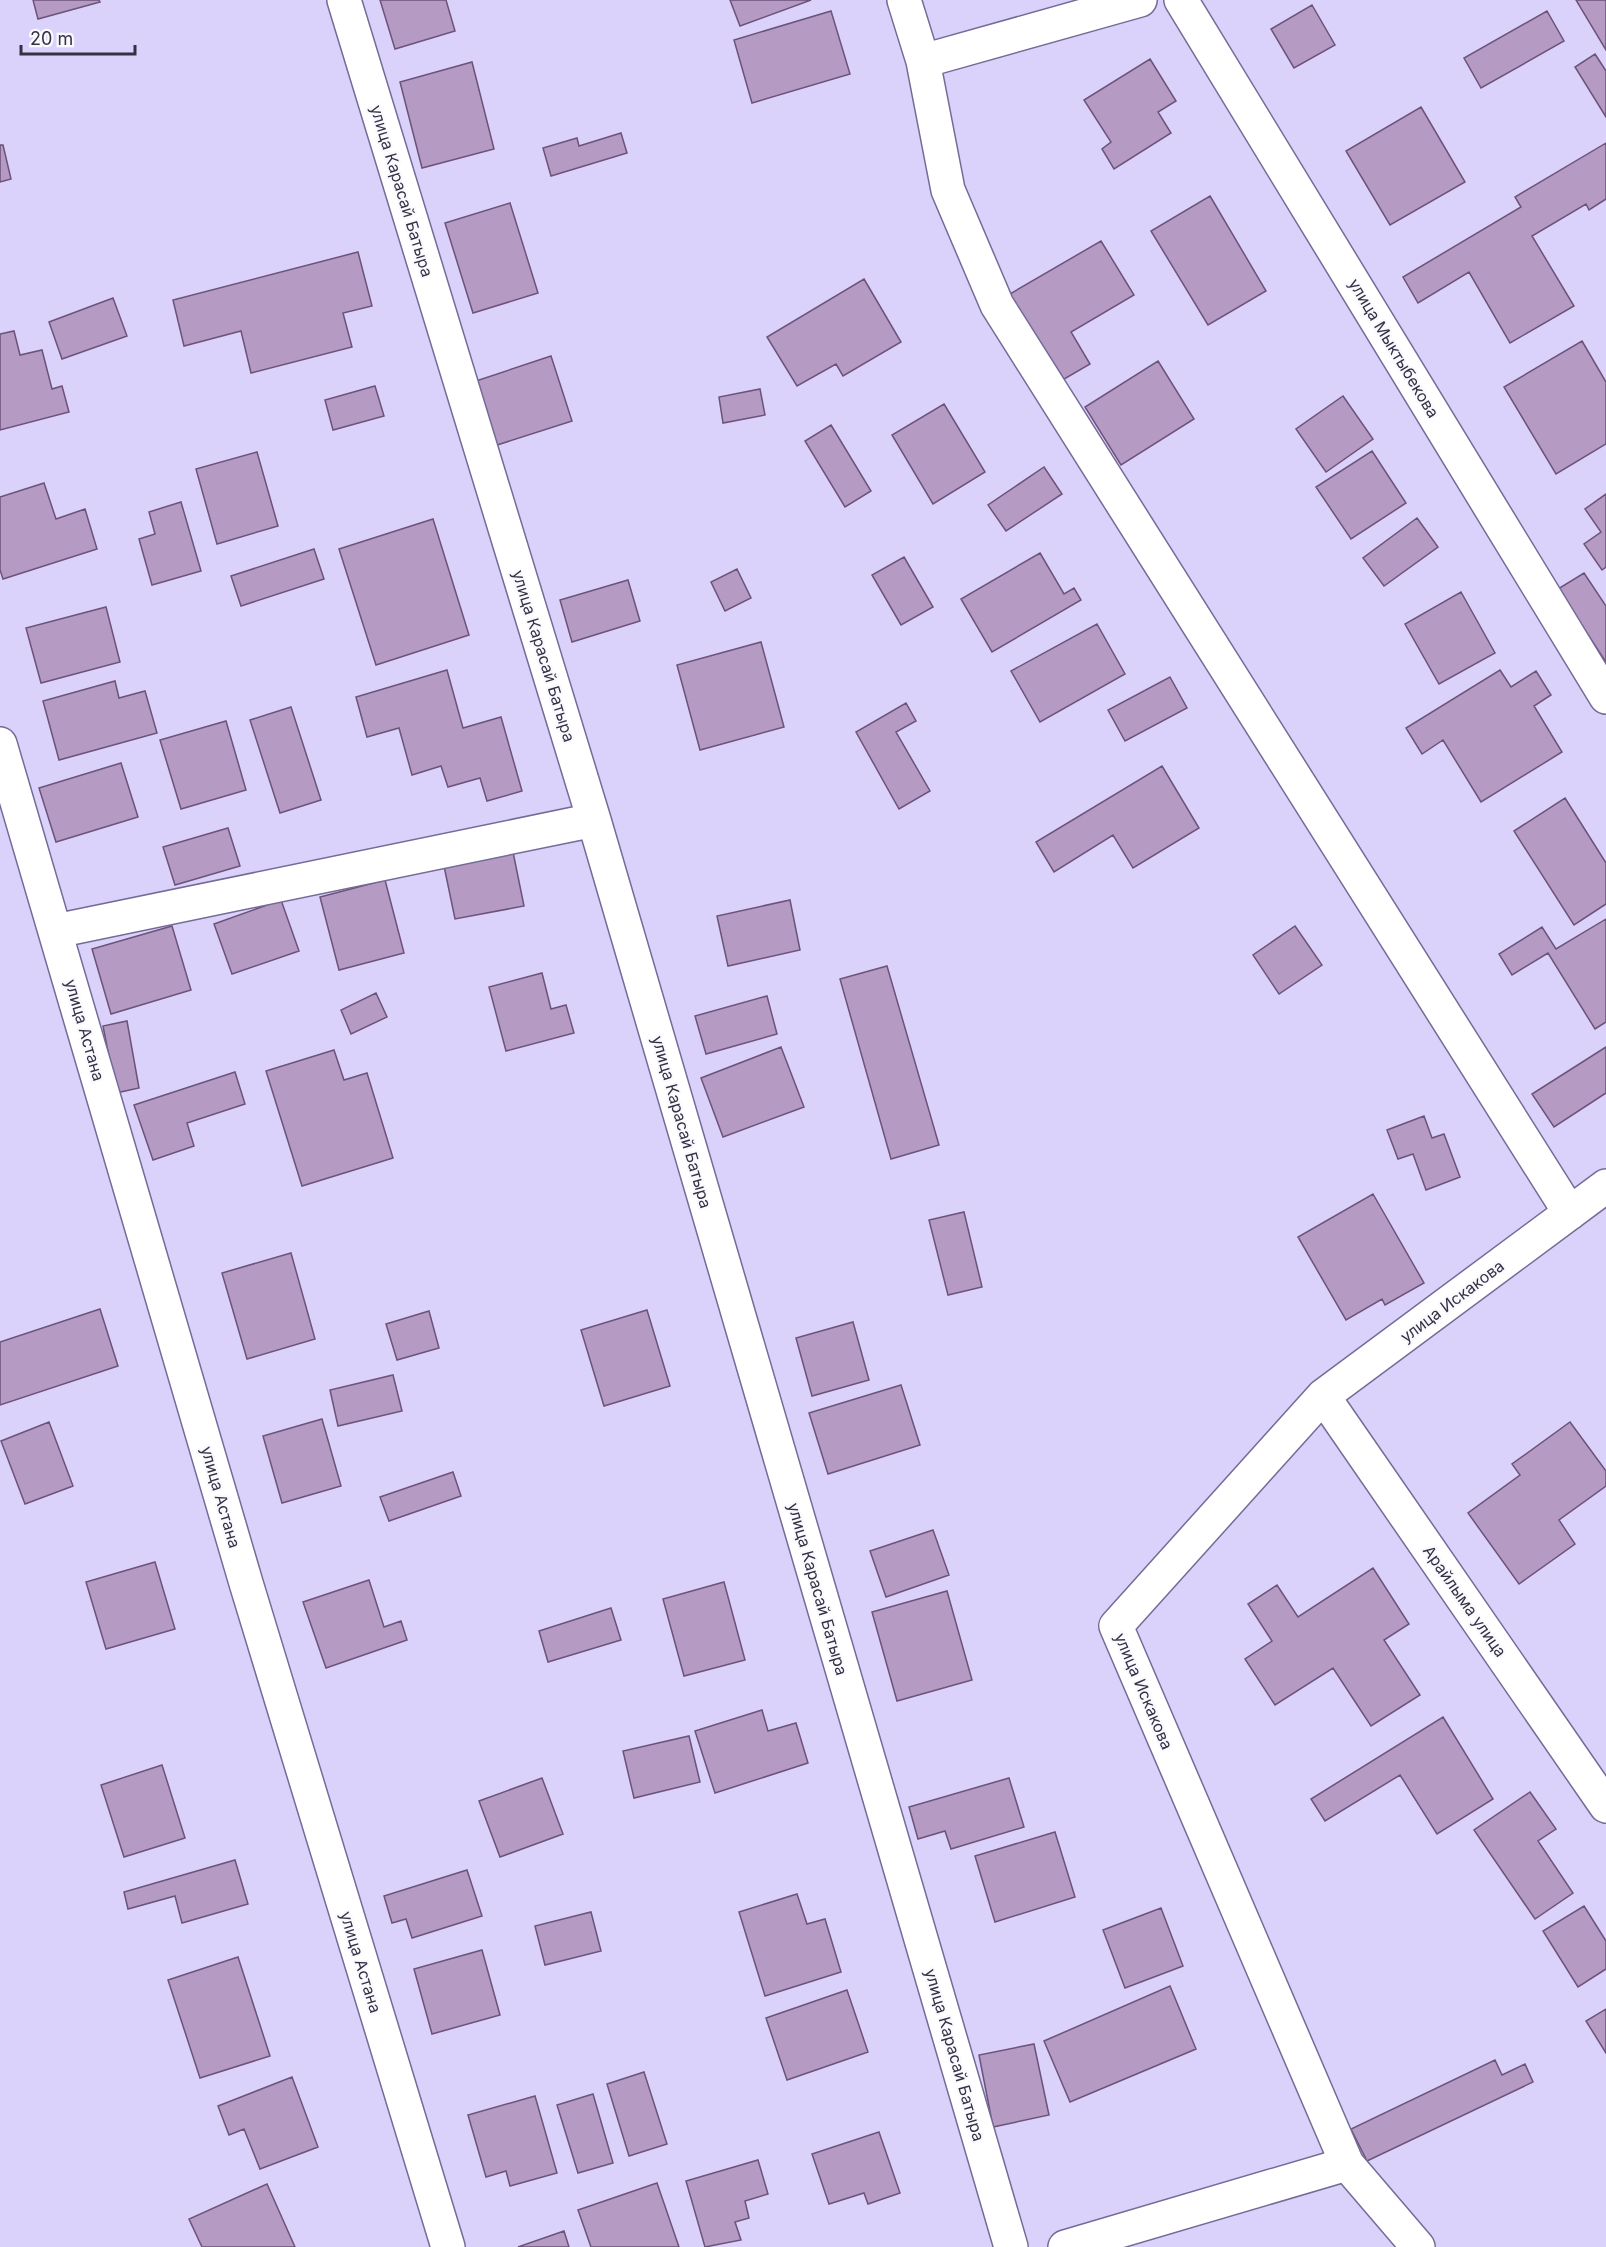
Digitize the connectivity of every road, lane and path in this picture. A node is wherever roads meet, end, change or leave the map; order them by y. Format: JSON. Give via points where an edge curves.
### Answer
{"nodes":[{"id":1,"x":344,"y":0,"type":"edge"},
{"id":2,"x":904,"y":0,"type":"edge"},
{"id":3,"x":1140,"y":0,"type":"edge"},
{"id":4,"x":1181,"y":0,"type":"edge"},
{"id":5,"x":923,"y":61,"type":"junction"},
{"id":6,"x":1606,"y":697,"type":"edge"},
{"id":7,"x":0,"y":744,"type":"edge"},
{"id":8,"x":594,"y":820,"type":"junction"},
{"id":9,"x":56,"y":931,"type":"junction"},
{"id":10,"x":1606,"y":1186,"type":"edge"},
{"id":11,"x":1569,"y":1213,"type":"junction"},
{"id":12,"x":1323,"y":1396,"type":"junction"},
{"id":13,"x":1606,"y":1806,"type":"edge"},
{"id":14,"x":1347,"y":2164,"type":"junction"},
{"id":15,"x":448,"y":2247,"type":"edge"},
{"id":16,"x":1011,"y":2247,"type":"edge"},
{"id":17,"x":1065,"y":2247,"type":"edge"},
{"id":18,"x":1418,"y":2247,"type":"edge"}],
"edges":[{"from":1,"to":8,"type":"street","name":"улица Карасай Батыра"},
{"from":2,"to":5,"type":"street"},
{"from":3,"to":5,"type":"street"},
{"from":4,"to":6,"type":"street","name":"улица Мыктыбекова"},
{"from":5,"to":11,"type":"street","via":[[948,190],[997,305]]},
{"from":7,"to":9,"type":"street","name":"улица Астана"},
{"from":8,"to":9,"type":"street"},
{"from":8,"to":16,"type":"street","name":"улица Карасай Батыра"},
{"from":9,"to":15,"type":"street","name":"улица Астана","via":[[243,1572]]},
{"from":10,"to":11,"type":"street","name":"улица Искакова"},
{"from":11,"to":12,"type":"street","name":"улица Искакова"},
{"from":12,"to":13,"type":"street","name":"Арайлыма улица"},
{"from":12,"to":14,"type":"street","name":"улица Искакова","via":[[1116,1626]]},
{"from":14,"to":17,"type":"street"},
{"from":14,"to":18,"type":"street","name":"улица Искакова"}]}
